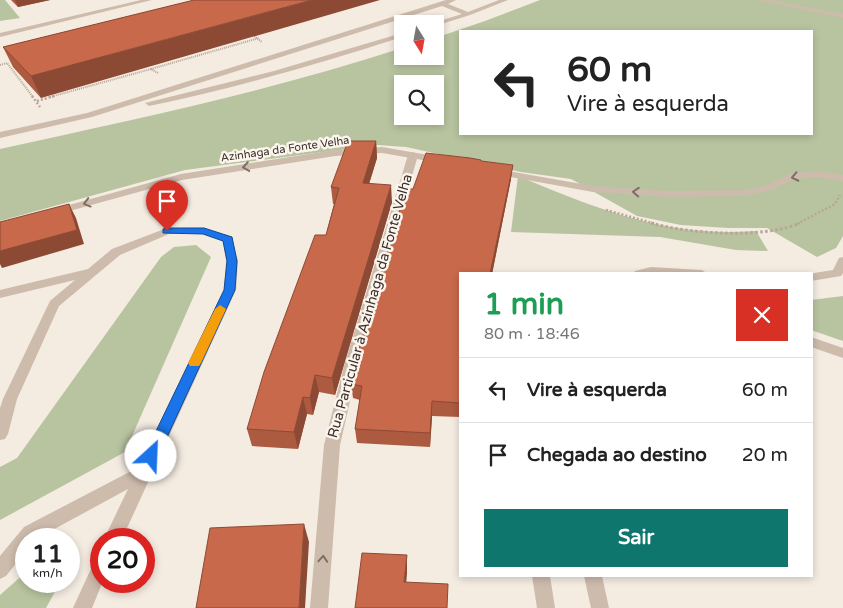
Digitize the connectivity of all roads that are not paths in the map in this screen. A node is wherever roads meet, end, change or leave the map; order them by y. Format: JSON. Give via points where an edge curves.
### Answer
{"nodes":[{"id":1,"x":149,"y":0,"type":"edge"},
{"id":2,"x":434,"y":0,"type":"edge"},
{"id":3,"x":453,"y":0,"type":"edge"},
{"id":4,"x":506,"y":0,"type":"edge"},
{"id":5,"x":760,"y":0,"type":"edge"},
{"id":6,"x":443,"y":4,"type":"junction"},
{"id":7,"x":468,"y":14,"type":"junction"},
{"id":8,"x":843,"y":16,"type":"edge"},
{"id":9,"x":444,"y":21,"type":"edge"},
{"id":10,"x":0,"y":35,"type":"edge"},
{"id":11,"x":394,"y":38,"type":"edge"},
{"id":12,"x":89,"y":115,"type":"junction"},
{"id":13,"x":0,"y":135,"type":"edge"},
{"id":14,"x":413,"y":155,"type":"junction"},
{"id":15,"x":451,"y":163,"type":"edge"},
{"id":16,"x":490,"y":170,"type":"edge"},
{"id":17,"x":843,"y":178,"type":"edge"},
{"id":18,"x":48,"y":214,"type":"edge"},
{"id":19,"x":843,"y":261,"type":"edge"},
{"id":20,"x":647,"y":272,"type":"edge"},
{"id":21,"x":668,"y":272,"type":"edge"},
{"id":22,"x":91,"y":273,"type":"junction"},
{"id":23,"x":813,"y":277,"type":"edge"},
{"id":24,"x":0,"y":294,"type":"edge"},
{"id":25,"x":813,"y":343,"type":"edge"},
{"id":26,"x":843,"y":353,"type":"edge"},
{"id":27,"x":0,"y":434,"type":"edge"},
{"id":28,"x":144,"y":472,"type":"junction"},
{"id":29,"x":118,"y":528,"type":"edge"},
{"id":30,"x":0,"y":570,"type":"edge"},
{"id":31,"x":541,"y":577,"type":"edge"},
{"id":32,"x":594,"y":577,"type":"edge"},
{"id":33,"x":90,"y":590,"type":"edge"},
{"id":34,"x":82,"y":608,"type":"edge"},
{"id":35,"x":320,"y":608,"type":"edge"},
{"id":36,"x":546,"y":608,"type":"edge"},
{"id":37,"x":600,"y":608,"type":"edge"}],
"edges":[{"from":1,"to":10,"type":"street"},
{"from":2,"to":6,"type":"street"},
{"from":3,"to":6,"type":"street"},
{"from":4,"to":7,"type":"street"},
{"from":5,"to":8,"type":"street"},
{"from":6,"to":7,"type":"street"},
{"from":6,"to":12,"type":"street","via":[[426,12]]},
{"from":7,"to":9,"type":"street"},
{"from":11,"to":12,"type":"street","via":[[339,56],[191,95]]},
{"from":12,"to":13,"type":"street"},
{"from":14,"to":15,"type":"street","name":"Azinhaga da Fonte Velha"},
{"from":14,"to":18,"type":"street","name":"Azinhaga da Fonte Velha","one_way":true,"via":[[382,150],[335,153],[181,177]]},
{"from":35,"to":14,"type":"street","name":"Rua Particular à Azinhaga da Fonte Velha","one_way":true,"via":[[332,445],[351,366]]},
{"from":17,"to":16,"type":"street","one_way":true,"via":[[818,174],[791,176],[771,187],[746,193],[668,194],[593,189]]},
{"from":19,"to":23,"type":"street","via":[[837,272]]},
{"from":20,"to":21,"type":"street"},
{"from":22,"to":24,"type":"street"},
{"from":22,"to":27,"type":"street","via":[[54,304],[10,399]]},
{"from":22,"to":28,"type":"street","via":[[116,252],[167,231],[204,231],[228,239],[232,261],[230,290]]},
{"from":25,"to":26,"type":"street"},
{"from":28,"to":29,"type":"street"},
{"from":28,"to":30,"type":"street","via":[[30,533]]},
{"from":31,"to":36,"type":"street"},
{"from":32,"to":37,"type":"street"},
{"from":33,"to":34,"type":"street"}]}
